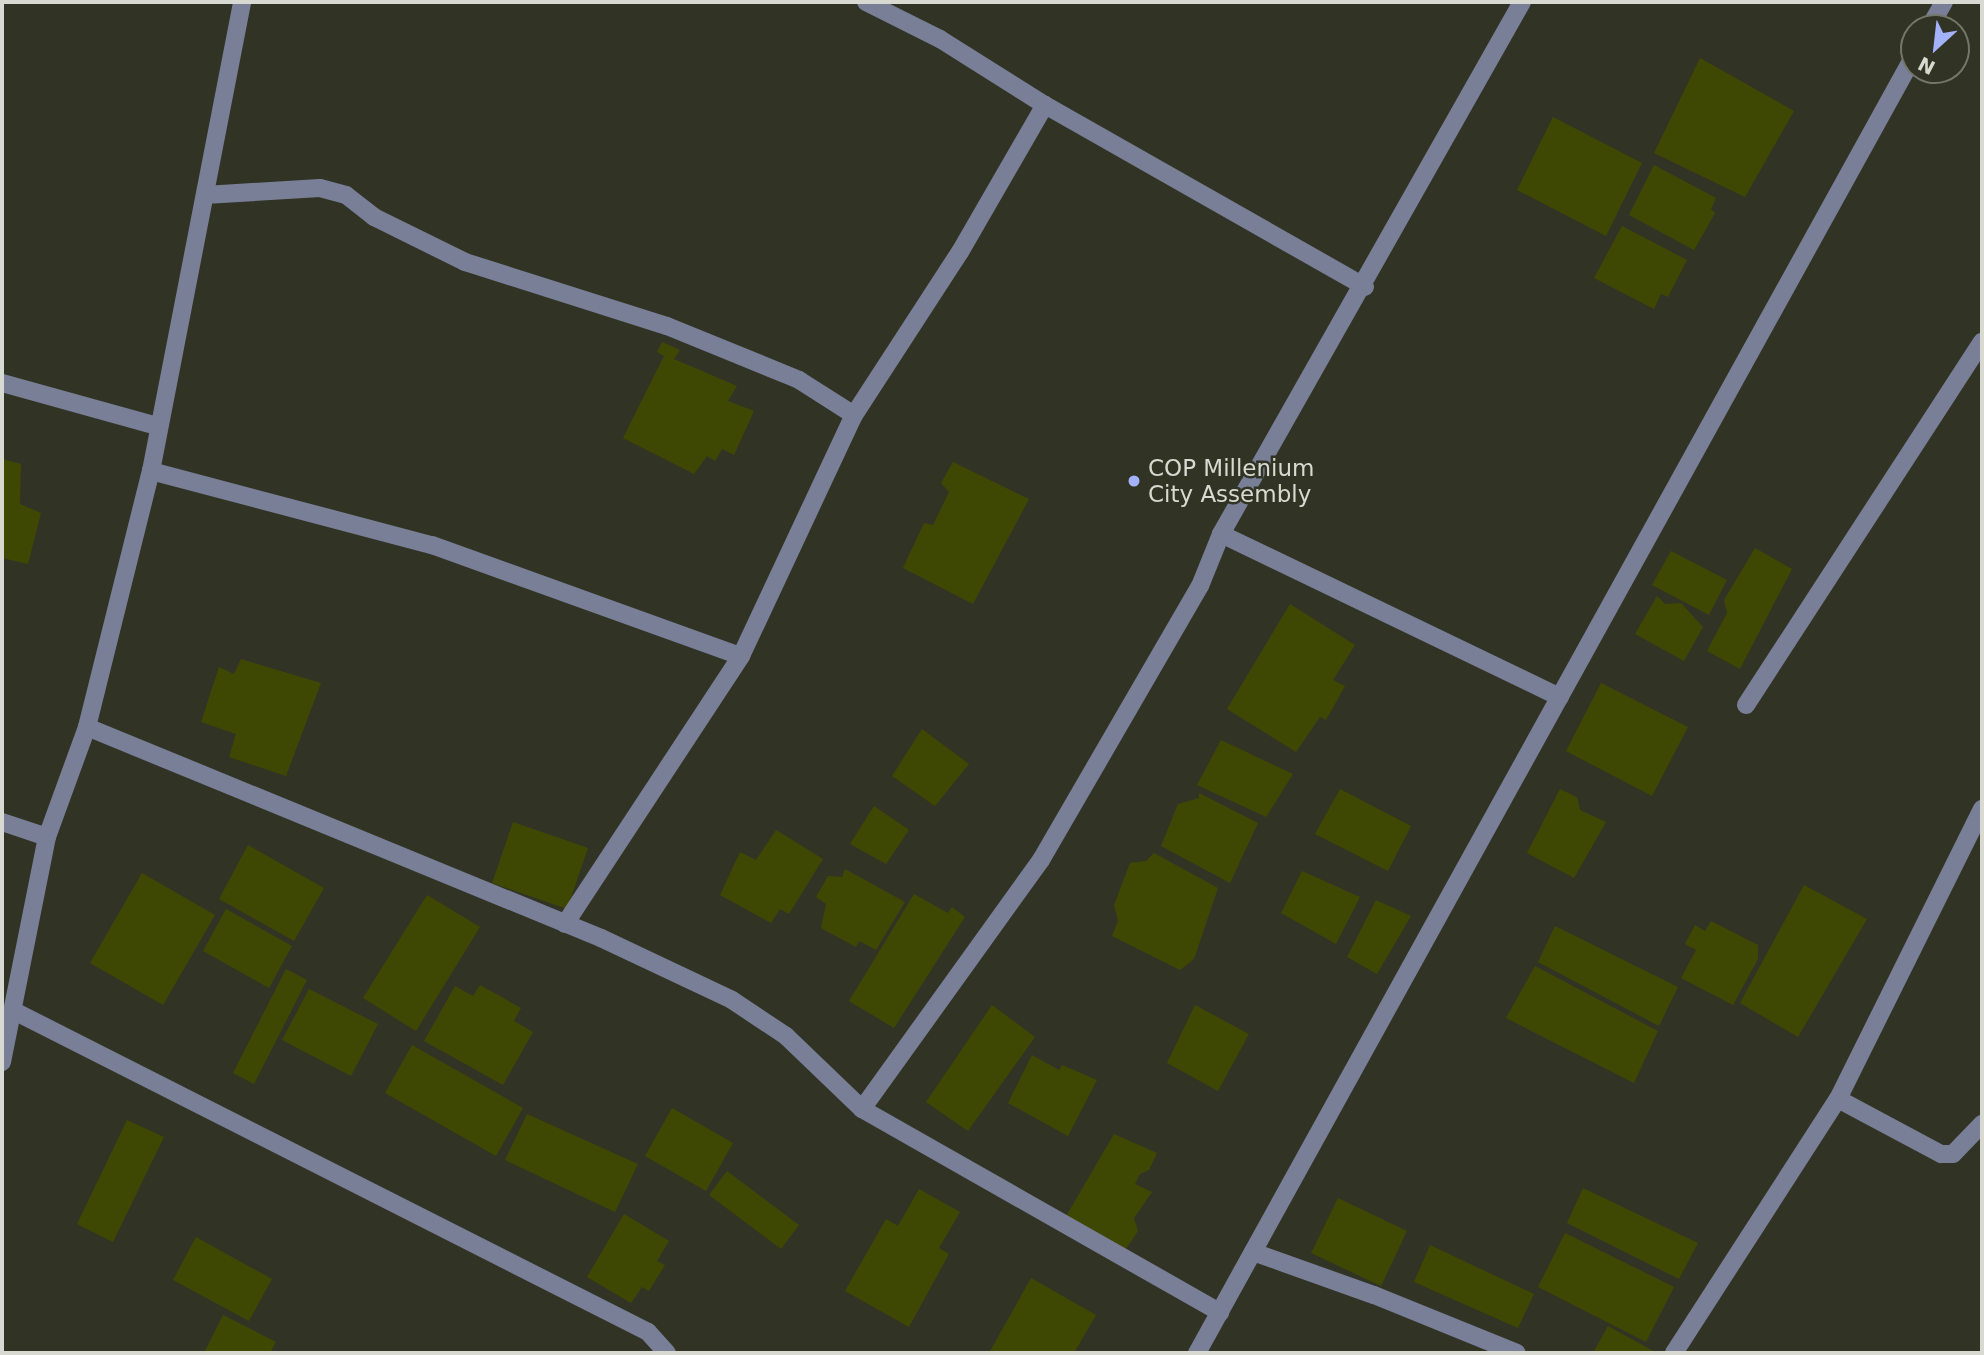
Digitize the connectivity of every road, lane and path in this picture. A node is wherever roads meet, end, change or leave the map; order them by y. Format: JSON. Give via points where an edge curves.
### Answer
{"nodes":[{"id":1,"x":242,"y":2,"type":"edge"},
{"id":2,"x":866,"y":2,"type":"edge"},
{"id":3,"x":1522,"y":2,"type":"edge"},
{"id":4,"x":1900,"y":81,"type":"edge"},
{"id":5,"x":1045,"y":105,"type":"junction"},
{"id":6,"x":205,"y":195,"type":"junction"},
{"id":7,"x":1365,"y":287,"type":"junction"},
{"id":8,"x":1982,"y":342,"type":"edge"},
{"id":9,"x":2,"y":383,"type":"edge"},
{"id":10,"x":854,"y":415,"type":"junction"},
{"id":11,"x":157,"y":426,"type":"junction"},
{"id":12,"x":151,"y":471,"type":"junction"},
{"id":13,"x":1221,"y":534,"type":"junction"},
{"id":14,"x":741,"y":656,"type":"junction"},
{"id":15,"x":1560,"y":697,"type":"junction"},
{"id":16,"x":1746,"y":705,"type":"dead end"},
{"id":17,"x":87,"y":727,"type":"junction"},
{"id":18,"x":1982,"y":808,"type":"edge"},
{"id":19,"x":2,"y":822,"type":"edge"},
{"id":20,"x":47,"y":837,"type":"junction"},
{"id":21,"x":565,"y":924,"type":"junction"},
{"id":22,"x":12,"y":1010,"type":"junction"},
{"id":23,"x":2,"y":1062,"type":"edge"},
{"id":24,"x":1838,"y":1098,"type":"junction"},
{"id":25,"x":862,"y":1109,"type":"junction"},
{"id":26,"x":1982,"y":1124,"type":"edge"},
{"id":27,"x":1253,"y":1252,"type":"junction"},
{"id":28,"x":1220,"y":1312,"type":"junction"},
{"id":29,"x":667,"y":1353,"type":"edge"},
{"id":30,"x":1197,"y":1353,"type":"edge"},
{"id":31,"x":1517,"y":1353,"type":"edge"},
{"id":32,"x":1674,"y":1353,"type":"edge"}],
"edges":[{"from":1,"to":6,"type":"street"},
{"from":2,"to":5,"type":"street","via":[[940,39]]},
{"from":3,"to":7,"type":"street"},
{"from":4,"to":15,"type":"street"},
{"from":5,"to":7,"type":"street"},
{"from":5,"to":10,"type":"street","via":[[960,252]]},
{"from":6,"to":10,"type":"street","via":[[320,188],[346,195],[374,217],[465,262],[667,326],[799,380]]},
{"from":6,"to":11,"type":"street"},
{"from":7,"to":13,"type":"street"},
{"from":8,"to":16,"type":"street"},
{"from":9,"to":11,"type":"street"},
{"from":10,"to":14,"type":"street"},
{"from":11,"to":12,"type":"street"},
{"from":12,"to":14,"type":"street","via":[[432,545]]},
{"from":12,"to":17,"type":"street"},
{"from":13,"to":15,"type":"street"},
{"from":13,"to":25,"type":"street","via":[[1200,586],[1041,860]]},
{"from":14,"to":21,"type":"street"},
{"from":15,"to":27,"type":"street"},
{"from":17,"to":20,"type":"street"},
{"from":17,"to":21,"type":"street"},
{"from":18,"to":24,"type":"street"},
{"from":19,"to":20,"type":"street"},
{"from":20,"to":22,"type":"street"},
{"from":21,"to":25,"type":"street","via":[[732,1000],[786,1036]]},
{"from":22,"to":23,"type":"street"},
{"from":22,"to":29,"type":"street","via":[[648,1332]]},
{"from":24,"to":26,"type":"street","via":[[1941,1154],[1953,1154]]},
{"from":24,"to":32,"type":"street"},
{"from":25,"to":28,"type":"street"},
{"from":27,"to":28,"type":"street"},
{"from":27,"to":31,"type":"street","via":[[1374,1294]]},
{"from":28,"to":30,"type":"street"}]}
